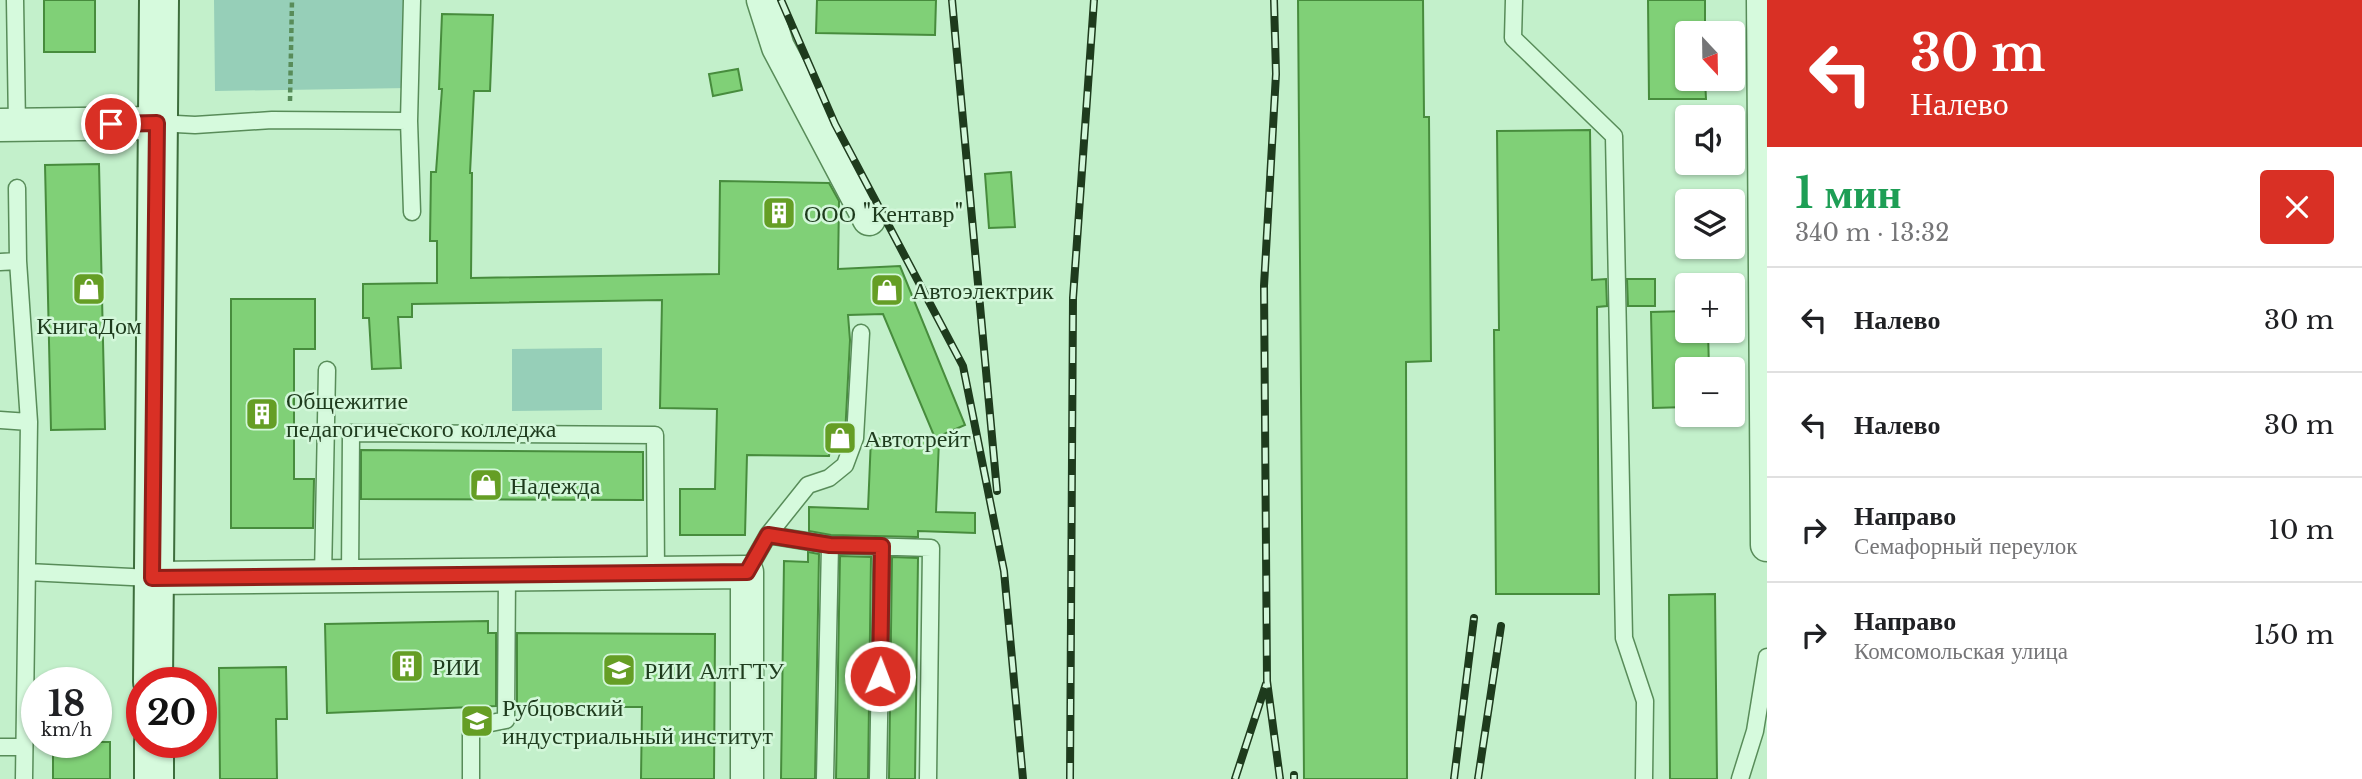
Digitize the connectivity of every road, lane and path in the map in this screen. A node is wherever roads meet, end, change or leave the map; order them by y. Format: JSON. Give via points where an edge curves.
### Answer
{"nodes":[{"id":1,"x":15,"y":0,"type":"edge"},
{"id":2,"x":159,"y":0,"type":"edge"},
{"id":3,"x":292,"y":0,"type":"edge"},
{"id":4,"x":412,"y":0,"type":"edge"},
{"id":5,"x":763,"y":0,"type":"edge"},
{"id":6,"x":1514,"y":0,"type":"edge"},
{"id":7,"x":1763,"y":0,"type":"edge"},
{"id":8,"x":290,"y":120,"type":"junction"},
{"id":9,"x":409,"y":121,"type":"junction"},
{"id":10,"x":157,"y":123,"type":"junction"},
{"id":11,"x":8,"y":125,"type":"edge"},
{"id":12,"x":18,"y":188,"type":"dead end"},
{"id":13,"x":412,"y":212,"type":"dead end"},
{"id":14,"x":869,"y":219,"type":"dead end"},
{"id":15,"x":18,"y":261,"type":"junction"},
{"id":16,"x":0,"y":262,"type":"edge"},
{"id":17,"x":861,"y":333,"type":"dead end"},
{"id":18,"x":327,"y":370,"type":"dead end"},
{"id":19,"x":0,"y":421,"type":"edge"},
{"id":20,"x":29,"y":422,"type":"junction"},
{"id":21,"x":768,"y":535,"type":"junction"},
{"id":22,"x":830,"y":545,"type":"junction"},
{"id":23,"x":1767,"y":545,"type":"edge"},
{"id":24,"x":882,"y":546,"type":"junction"},
{"id":25,"x":27,"y":572,"type":"junction"},
{"id":26,"x":656,"y":572,"type":"junction"},
{"id":27,"x":747,"y":572,"type":"junction"},
{"id":28,"x":507,"y":573,"type":"junction"},
{"id":29,"x":152,"y":578,"type":"junction"},
{"id":30,"x":337,"y":578,"type":"junction"},
{"id":31,"x":1767,"y":657,"type":"edge"},
{"id":32,"x":25,"y":667,"type":"edge"},
{"id":33,"x":153,"y":667,"type":"edge"},
{"id":34,"x":1761,"y":731,"type":"edge"},
{"id":35,"x":0,"y":747,"type":"edge"},
{"id":36,"x":21,"y":747,"type":"edge"},
{"id":37,"x":24,"y":758,"type":"edge"},
{"id":38,"x":154,"y":758,"type":"edge"},
{"id":39,"x":23,"y":779,"type":"edge"},
{"id":40,"x":154,"y":779,"type":"edge"},
{"id":41,"x":471,"y":779,"type":"edge"},
{"id":42,"x":747,"y":779,"type":"edge"},
{"id":43,"x":825,"y":779,"type":"edge"},
{"id":44,"x":878,"y":779,"type":"edge"},
{"id":45,"x":928,"y":779,"type":"edge"},
{"id":46,"x":1644,"y":779,"type":"edge"},
{"id":47,"x":1740,"y":779,"type":"edge"}],
"edges":[{"from":1,"to":11,"type":"lane"},
{"from":2,"to":10,"type":"main road"},
{"from":3,"to":8,"type":"path"},
{"from":4,"to":9,"type":"lane"},
{"from":5,"to":14,"type":"street","via":[[778,47]]},
{"from":6,"to":46,"type":"lane","via":[[1513,38],[1614,136],[1623,638],[1645,701]]},
{"from":7,"to":23,"type":"street"},
{"from":8,"to":9,"type":"lane"},
{"from":8,"to":10,"type":"lane"},
{"from":9,"to":13,"type":"lane"},
{"from":10,"to":11,"type":"street"},
{"from":10,"to":29,"type":"main road"},
{"from":12,"to":15,"type":"lane"},
{"from":15,"to":16,"type":"lane"},
{"from":15,"to":20,"type":"lane"},
{"from":17,"to":21,"type":"lane","via":[[855,438],[845,465],[829,478],[808,485]]},
{"from":18,"to":30,"type":"lane"},
{"from":19,"to":20,"type":"lane"},
{"from":20,"to":25,"type":"lane"},
{"from":21,"to":22,"type":"lane"},
{"from":21,"to":27,"type":"lane"},
{"from":22,"to":24,"type":"lane"},
{"from":22,"to":43,"type":"lane"},
{"from":24,"to":44,"type":"lane"},
{"from":24,"to":45,"type":"lane","via":[[931,548]]},
{"from":25,"to":29,"type":"lane"},
{"from":25,"to":32,"type":"lane"},
{"from":26,"to":27,"type":"street"},
{"from":26,"to":28,"type":"street"},
{"from":26,"to":30,"type":"lane","via":[[655,435],[351,433]]},
{"from":27,"to":42,"type":"street"},
{"from":28,"to":30,"type":"street"},
{"from":28,"to":41,"type":"lane","via":[[506,720],[471,727]]},
{"from":29,"to":30,"type":"street"},
{"from":29,"to":33,"type":"main road"},
{"from":31,"to":34,"type":"lane"},
{"from":34,"to":47,"type":"lane"},
{"from":35,"to":36,"type":"lane"},
{"from":37,"to":39,"type":"lane"},
{"from":38,"to":40,"type":"main road"}]}
